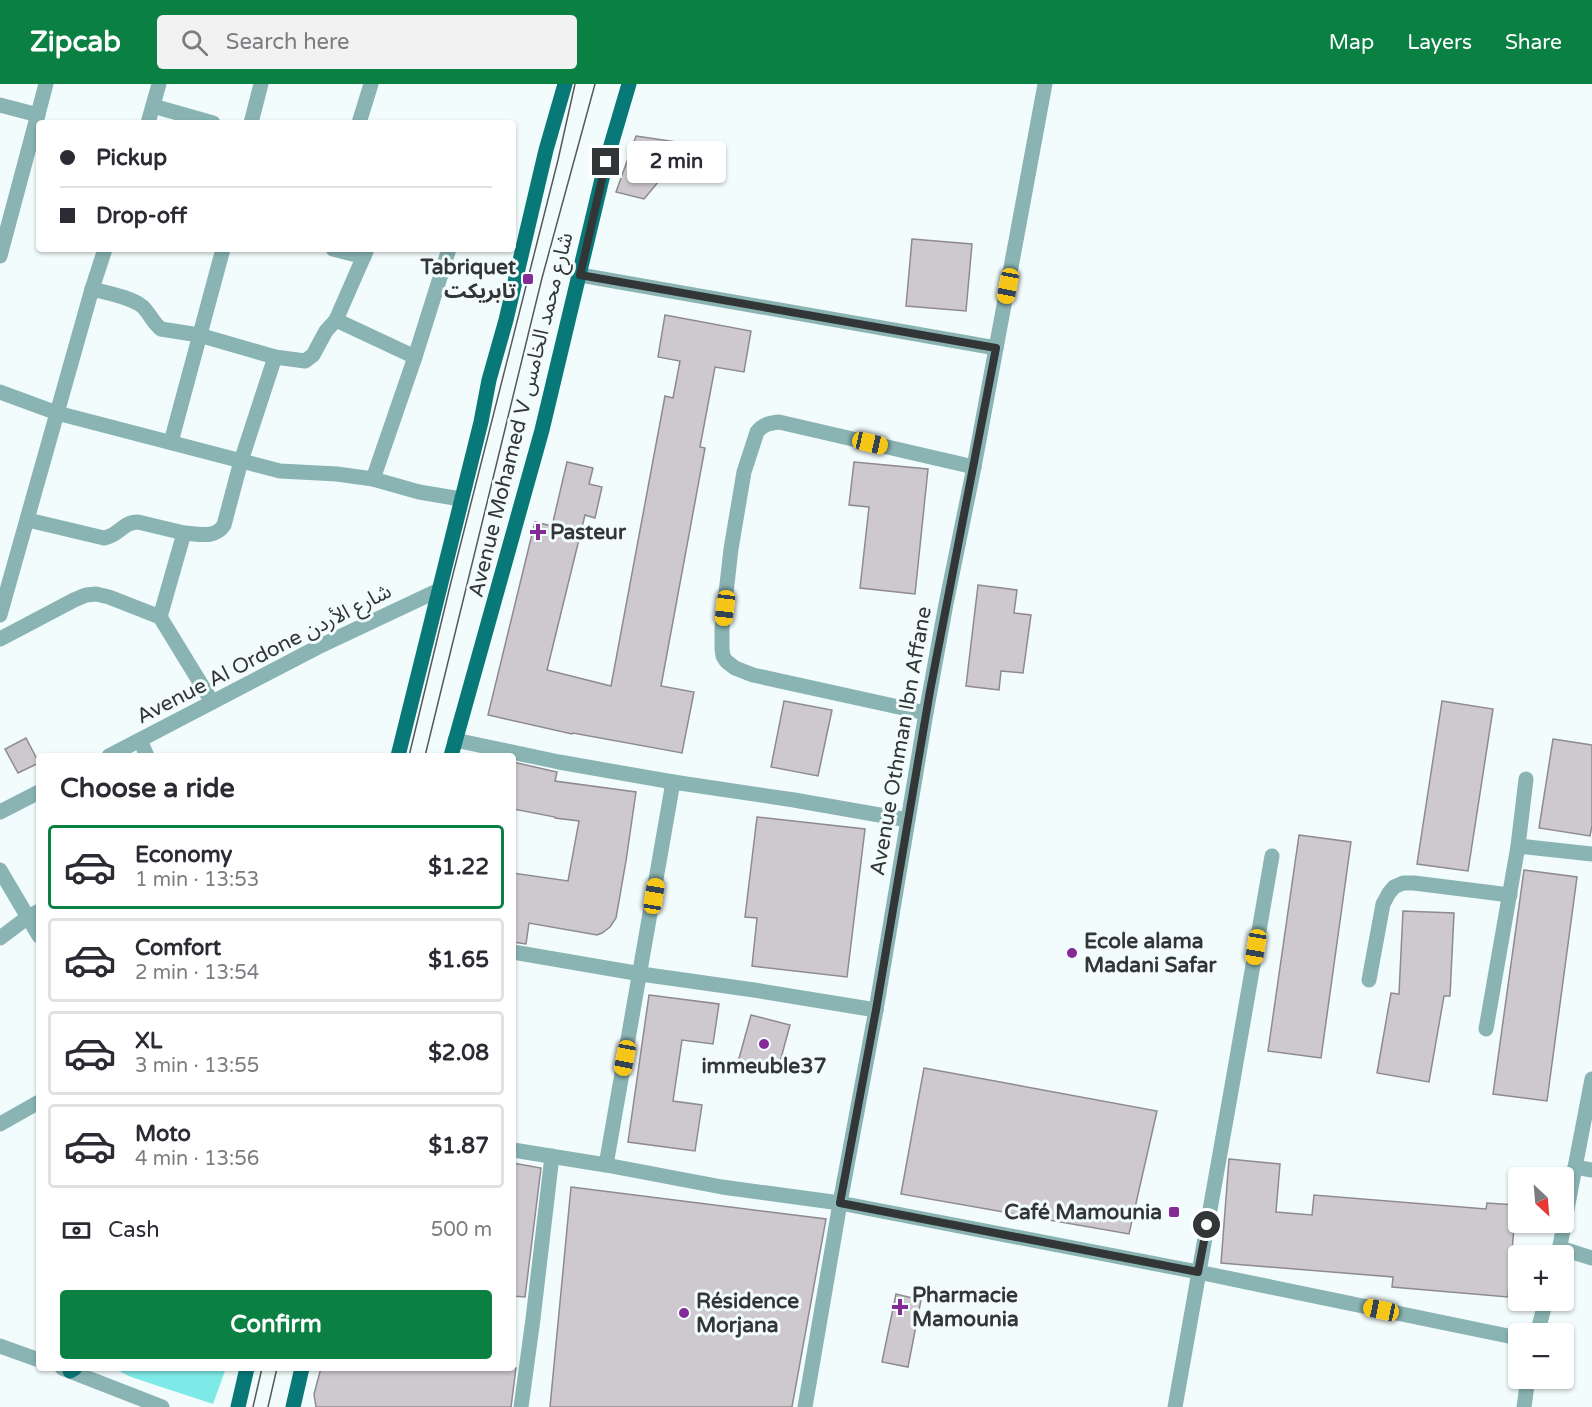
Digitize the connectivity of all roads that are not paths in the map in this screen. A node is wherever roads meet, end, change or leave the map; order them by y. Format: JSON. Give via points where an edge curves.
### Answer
{"nodes":[{"id":1,"x":46,"y":84,"type":"edge"},
{"id":2,"x":159,"y":84,"type":"edge"},
{"id":3,"x":261,"y":84,"type":"edge"},
{"id":4,"x":370,"y":84,"type":"edge"},
{"id":5,"x":565,"y":84,"type":"edge"},
{"id":6,"x":629,"y":84,"type":"edge"},
{"id":7,"x":1045,"y":84,"type":"edge"},
{"id":8,"x":0,"y":105,"type":"edge"},
{"id":9,"x":153,"y":106,"type":"junction"},
{"id":10,"x":38,"y":115,"type":"junction"},
{"id":11,"x":37,"y":120,"type":"edge"},
{"id":12,"x":149,"y":120,"type":"edge"},
{"id":13,"x":202,"y":120,"type":"edge"},
{"id":14,"x":252,"y":120,"type":"edge"},
{"id":15,"x":360,"y":120,"type":"edge"},
{"id":16,"x":36,"y":122,"type":"edge"},
{"id":17,"x":104,"y":252,"type":"edge"},
{"id":18,"x":222,"y":252,"type":"edge"},
{"id":19,"x":448,"y":252,"type":"edge"},
{"id":20,"x":365,"y":253,"type":"edge"},
{"id":21,"x":0,"y":256,"type":"edge"},
{"id":22,"x":580,"y":275,"type":"junction"},
{"id":23,"x":92,"y":289,"type":"junction"},
{"id":24,"x":336,"y":320,"type":"junction"},
{"id":25,"x":199,"y":335,"type":"junction"},
{"id":26,"x":996,"y":348,"type":"junction"},
{"id":27,"x":275,"y":357,"type":"junction"},
{"id":28,"x":415,"y":357,"type":"junction"},
{"id":29,"x":0,"y":392,"type":"edge"},
{"id":30,"x":57,"y":413,"type":"junction"},
{"id":31,"x":171,"y":442,"type":"junction"},
{"id":32,"x":241,"y":461,"type":"junction"},
{"id":33,"x":974,"y":467,"type":"junction"},
{"id":34,"x":373,"y":479,"type":"junction"},
{"id":35,"x":461,"y":500,"type":"junction"},
{"id":36,"x":28,"y":520,"type":"junction"},
{"id":37,"x":184,"y":533,"type":"junction"},
{"id":38,"x":439,"y":590,"type":"junction"},
{"id":39,"x":0,"y":615,"type":"edge"},
{"id":40,"x":160,"y":617,"type":"junction"},
{"id":41,"x":0,"y":639,"type":"edge"},
{"id":42,"x":212,"y":702,"type":"junction"},
{"id":43,"x":926,"y":712,"type":"junction"},
{"id":44,"x":455,"y":740,"type":"junction"},
{"id":45,"x":140,"y":741,"type":"junction"},
{"id":46,"x":115,"y":753,"type":"edge"},
{"id":47,"x":146,"y":753,"type":"edge"},
{"id":48,"x":399,"y":753,"type":"edge"},
{"id":49,"x":452,"y":753,"type":"edge"},
{"id":50,"x":1526,"y":779,"type":"dead end"},
{"id":51,"x":673,"y":782,"type":"junction"},
{"id":52,"x":36,"y":794,"type":"edge"},
{"id":53,"x":0,"y":812,"type":"edge"},
{"id":54,"x":908,"y":820,"type":"junction"},
{"id":55,"x":1518,"y":846,"type":"junction"},
{"id":56,"x":1592,"y":854,"type":"edge"},
{"id":57,"x":1272,"y":856,"type":"dead end"},
{"id":58,"x":0,"y":870,"type":"edge"},
{"id":59,"x":1510,"y":895,"type":"junction"},
{"id":60,"x":33,"y":914,"type":"edge"},
{"id":61,"x":0,"y":938,"type":"edge"},
{"id":62,"x":516,"y":953,"type":"edge"},
{"id":63,"x":641,"y":974,"type":"junction"},
{"id":64,"x":1369,"y":980,"type":"dead end"},
{"id":65,"x":876,"y":1010,"type":"junction"},
{"id":66,"x":1486,"y":1029,"type":"dead end"},
{"id":67,"x":1592,"y":1079,"type":"edge"},
{"id":68,"x":36,"y":1104,"type":"edge"},
{"id":69,"x":0,"y":1124,"type":"edge"},
{"id":70,"x":516,"y":1150,"type":"edge"},
{"id":71,"x":552,"y":1156,"type":"junction"},
{"id":72,"x":606,"y":1165,"type":"junction"},
{"id":73,"x":1575,"y":1167,"type":"junction"},
{"id":74,"x":1592,"y":1170,"type":"edge"},
{"id":75,"x":840,"y":1203,"type":"junction"},
{"id":76,"x":1560,"y":1245,"type":"edge"},
{"id":77,"x":1574,"y":1255,"type":"edge"},
{"id":78,"x":1592,"y":1258,"type":"edge"},
{"id":79,"x":1198,"y":1272,"type":"junction"},
{"id":80,"x":1508,"y":1336,"type":"edge"},
{"id":81,"x":0,"y":1346,"type":"edge"},
{"id":82,"x":36,"y":1359,"type":"edge"},
{"id":83,"x":74,"y":1371,"type":"edge"},
{"id":84,"x":246,"y":1371,"type":"edge"},
{"id":85,"x":301,"y":1371,"type":"edge"},
{"id":86,"x":1526,"y":1389,"type":"edge"},
{"id":87,"x":162,"y":1407,"type":"edge"},
{"id":88,"x":238,"y":1407,"type":"edge"},
{"id":89,"x":294,"y":1407,"type":"edge"},
{"id":90,"x":521,"y":1407,"type":"edge"},
{"id":91,"x":805,"y":1407,"type":"edge"},
{"id":92,"x":1175,"y":1407,"type":"edge"},
{"id":93,"x":1524,"y":1407,"type":"edge"}],
"edges":[{"from":1,"to":10,"type":"street"},
{"from":2,"to":9,"type":"street"},
{"from":3,"to":14,"type":"street"},
{"from":4,"to":15,"type":"street"},
{"from":5,"to":35,"type":"main road","name":"Avenue Mohamed V شارع محمد الخامس"},
{"from":6,"to":22,"type":"main road","name":"Avenue Mohamed V شارع محمد الخامس"},
{"from":7,"to":26,"type":"street","name":"Avenue Othman Ibn Affane"},
{"from":8,"to":10,"type":"street"},
{"from":9,"to":12,"type":"street"},
{"from":9,"to":13,"type":"street"},
{"from":10,"to":11,"type":"street"},
{"from":16,"to":21,"type":"street"},
{"from":17,"to":23,"type":"street"},
{"from":18,"to":25,"type":"street"},
{"from":19,"to":28,"type":"street"},
{"from":20,"to":24,"type":"street"},
{"from":22,"to":26,"type":"street"},
{"from":22,"to":44,"type":"main road","name":"Avenue Mohamed V شارع محمد الخامس","via":[[542,430]]},
{"from":23,"to":25,"type":"street","via":[[137,302],[161,329]]},
{"from":23,"to":30,"type":"street"},
{"from":24,"to":27,"type":"street","via":[[308,360]]},
{"from":24,"to":28,"type":"street"},
{"from":25,"to":27,"type":"street"},
{"from":25,"to":31,"type":"street"},
{"from":26,"to":33,"type":"street","name":"Avenue Othman Ibn Affane"},
{"from":27,"to":32,"type":"street"},
{"from":28,"to":34,"type":"street"},
{"from":29,"to":30,"type":"street"},
{"from":30,"to":31,"type":"street"},
{"from":30,"to":36,"type":"street"},
{"from":31,"to":32,"type":"street"},
{"from":32,"to":34,"type":"street","via":[[280,471]]},
{"from":32,"to":37,"type":"street","via":[[224,525],[215,534]]},
{"from":33,"to":43,"type":"street","name":"Avenue Othman Ibn Affane"},
{"from":33,"to":43,"type":"street","via":[[779,422],[760,427],[744,472],[722,628],[726,662],[753,675]]},
{"from":34,"to":35,"type":"street"},
{"from":35,"to":38,"type":"main road","name":"Avenue Mohamed V شارع محمد الخامس"},
{"from":36,"to":37,"type":"street","via":[[104,538],[132,522]]},
{"from":36,"to":39,"type":"street"},
{"from":37,"to":40,"type":"street"},
{"from":38,"to":42,"type":"street","name":"Avenue Al Ordone شارع الأردن"},
{"from":38,"to":48,"type":"main road","name":"Avenue Mohamed V شارع محمد الخامس"},
{"from":40,"to":41,"type":"street","via":[[109,597],[86,595]]},
{"from":40,"to":42,"type":"street"},
{"from":42,"to":45,"type":"street","name":"Avenue Al Ordone شارع الأردن"},
{"from":43,"to":54,"type":"street","name":"Avenue Othman Ibn Affane"},
{"from":44,"to":49,"type":"main road","name":"Avenue Mohamed V شارع محمد الخامس"},
{"from":44,"to":51,"type":"street"},
{"from":45,"to":46,"type":"street","name":"Avenue Al Ordone شارع الأردن"},
{"from":45,"to":47,"type":"street"},
{"from":50,"to":55,"type":"street"},
{"from":51,"to":54,"type":"street"},
{"from":51,"to":63,"type":"street"},
{"from":52,"to":53,"type":"street"},
{"from":54,"to":65,"type":"street","name":"Avenue Othman Ibn Affane"},
{"from":55,"to":56,"type":"street"},
{"from":55,"to":59,"type":"street"},
{"from":57,"to":79,"type":"street"},
{"from":58,"to":60,"type":"street"},
{"from":59,"to":64,"type":"street","via":[[1398,884],[1383,904]]},
{"from":59,"to":66,"type":"street"},
{"from":60,"to":61,"type":"street"},
{"from":62,"to":63,"type":"street"},
{"from":63,"to":65,"type":"street"},
{"from":63,"to":72,"type":"street"},
{"from":65,"to":75,"type":"street","name":"Avenue Othman Ibn Affane"},
{"from":67,"to":73,"type":"street"},
{"from":68,"to":69,"type":"street"},
{"from":70,"to":71,"type":"street"},
{"from":71,"to":72,"type":"street"},
{"from":71,"to":90,"type":"street"},
{"from":72,"to":75,"type":"street","via":[[722,1187]]},
{"from":73,"to":74,"type":"street"},
{"from":73,"to":76,"type":"street"},
{"from":75,"to":79,"type":"street"},
{"from":75,"to":91,"type":"street","name":"Avenue Othman Ibn Affane"},
{"from":77,"to":78,"type":"street"},
{"from":79,"to":80,"type":"street"},
{"from":79,"to":92,"type":"street"},
{"from":81,"to":82,"type":"street"},
{"from":83,"to":87,"type":"street"},
{"from":84,"to":88,"type":"main road"},
{"from":85,"to":89,"type":"main road"},
{"from":86,"to":93,"type":"street"}]}
